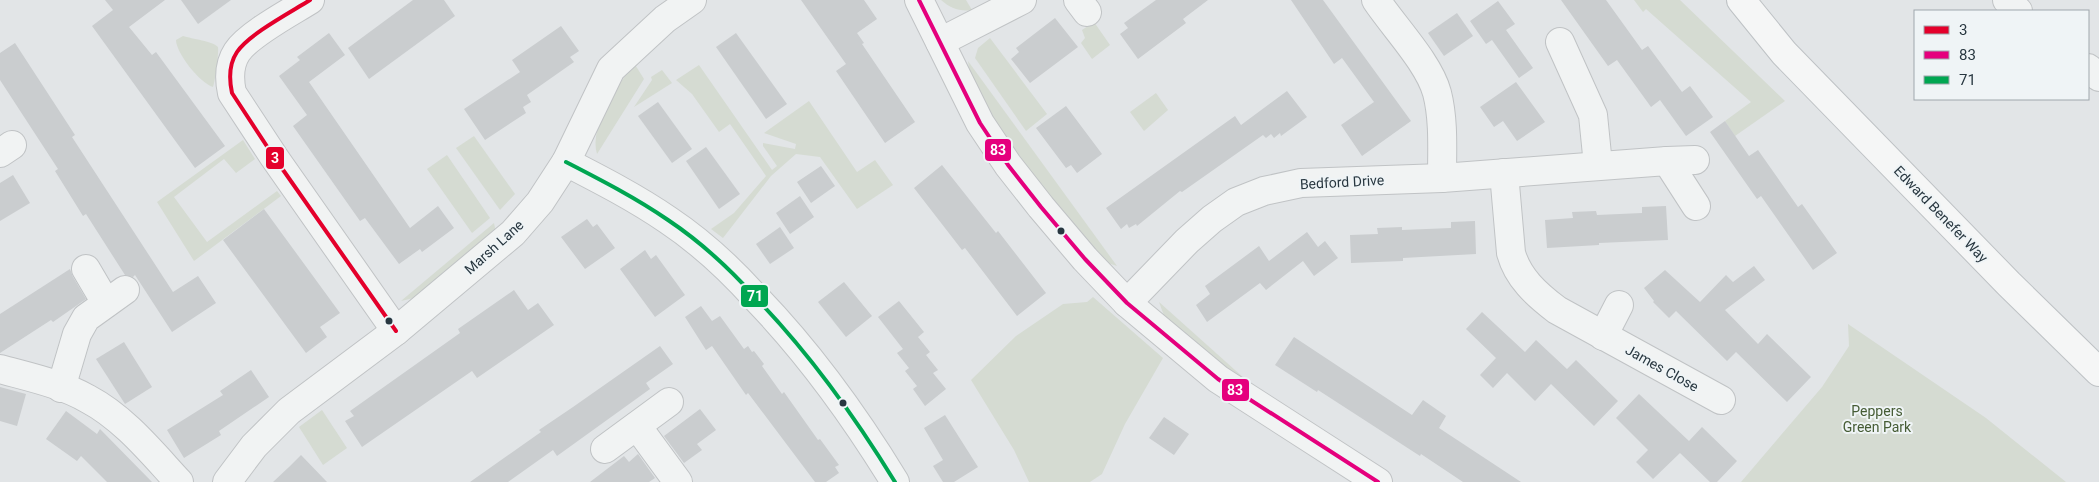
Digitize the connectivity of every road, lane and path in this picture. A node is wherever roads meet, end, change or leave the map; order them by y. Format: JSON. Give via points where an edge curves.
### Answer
{"nodes":[{"id":1,"x":310,"y":0,"type":"edge"},
{"id":2,"x":692,"y":0,"type":"edge"},
{"id":3,"x":919,"y":0,"type":"edge"},
{"id":4,"x":1022,"y":0,"type":"edge"},
{"id":5,"x":1376,"y":0,"type":"edge"},
{"id":6,"x":1741,"y":0,"type":"edge"},
{"id":7,"x":1751,"y":0,"type":"edge"},
{"id":8,"x":2006,"y":0,"type":"edge"},
{"id":9,"x":2017,"y":10,"type":"edge"},
{"id":10,"x":940,"y":42,"type":"junction"},
{"id":11,"x":1560,"y":42,"type":"dead end"},
{"id":12,"x":1784,"y":53,"type":"junction"},
{"id":13,"x":2089,"y":69,"type":"edge"},
{"id":14,"x":2099,"y":77,"type":"edge"},
{"id":15,"x":1667,"y":160,"type":"junction"},
{"id":16,"x":1695,"y":160,"type":"dead end"},
{"id":17,"x":566,"y":162,"type":"junction"},
{"id":18,"x":1598,"y":165,"type":"junction"},
{"id":19,"x":1504,"y":173,"type":"junction"},
{"id":20,"x":1442,"y":178,"type":"junction"},
{"id":21,"x":1696,"y":206,"type":"dead end"},
{"id":22,"x":86,"y":269,"type":"dead end"},
{"id":23,"x":1127,"y":302,"type":"junction"},
{"id":24,"x":1619,"y":305,"type":"dead end"},
{"id":25,"x":396,"y":331,"type":"junction"},
{"id":26,"x":1603,"y":336,"type":"junction"},
{"id":27,"x":0,"y":368,"type":"edge"},
{"id":28,"x":2099,"y":372,"type":"edge"},
{"id":29,"x":61,"y":388,"type":"junction"},
{"id":30,"x":1721,"y":400,"type":"dead end"},
{"id":31,"x":669,"y":402,"type":"dead end"},
{"id":32,"x":637,"y":426,"type":"junction"},
{"id":33,"x":605,"y":449,"type":"dead end"},
{"id":34,"x":179,"y":482,"type":"edge"},
{"id":35,"x":227,"y":482,"type":"edge"},
{"id":36,"x":678,"y":482,"type":"edge"},
{"id":37,"x":895,"y":482,"type":"edge"},
{"id":38,"x":1378,"y":482,"type":"edge"}],
"edges":[{"from":1,"to":25,"type":"street","via":[[254,36],[238,52],[230,70],[232,93]]},
{"from":2,"to":17,"type":"street","name":"Marsh Lane","via":[[665,19],[611,69]]},
{"from":3,"to":10,"type":"street"},
{"from":4,"to":10,"type":"street"},
{"from":5,"to":20,"type":"street","via":[[1428,71],[1437,92],[1441,115]]},
{"from":6,"to":12,"type":"main road","name":"Edward Benefer Way"},
{"from":7,"to":12,"type":"main road","name":"Edward Benefer Way"},
{"from":8,"to":9,"type":"street"},
{"from":10,"to":23,"type":"street","via":[[980,123],[1008,165],[1085,259]]},
{"from":11,"to":18,"type":"street","via":[[1593,115]]},
{"from":12,"to":28,"type":"main road","name":"Edward Benefer Way"},
{"from":13,"to":14,"type":"street"},
{"from":15,"to":16,"type":"street","name":"Bedford Drive"},
{"from":15,"to":18,"type":"street","name":"Bedford Drive"},
{"from":15,"to":21,"type":"street"},
{"from":17,"to":25,"type":"street","name":"Marsh Lane","via":[[540,202],[513,234]]},
{"from":17,"to":37,"type":"street","via":[[670,221],[730,270],[827,379]]},
{"from":18,"to":19,"type":"street","name":"Bedford Drive"},
{"from":19,"to":20,"type":"street","name":"Bedford Drive"},
{"from":19,"to":26,"type":"street","name":"James Close","via":[[1512,253],[1524,280],[1557,310]]},
{"from":20,"to":23,"type":"street","name":"Bedford Drive","via":[[1301,183],[1264,190],[1236,202],[1212,219]]},
{"from":22,"to":29,"type":"street","via":[[115,296],[86,318],[77,334]]},
{"from":23,"to":38,"type":"street","via":[[1218,379]]},
{"from":24,"to":26,"type":"street"},
{"from":25,"to":35,"type":"street","name":"Marsh Lane","via":[[289,412],[254,446]]},
{"from":26,"to":30,"type":"street","name":"James Close"},
{"from":27,"to":29,"type":"street"},
{"from":29,"to":34,"type":"street","via":[[88,398],[109,413],[139,439]]},
{"from":31,"to":32,"type":"street"},
{"from":32,"to":33,"type":"street"},
{"from":32,"to":36,"type":"street"}]}
